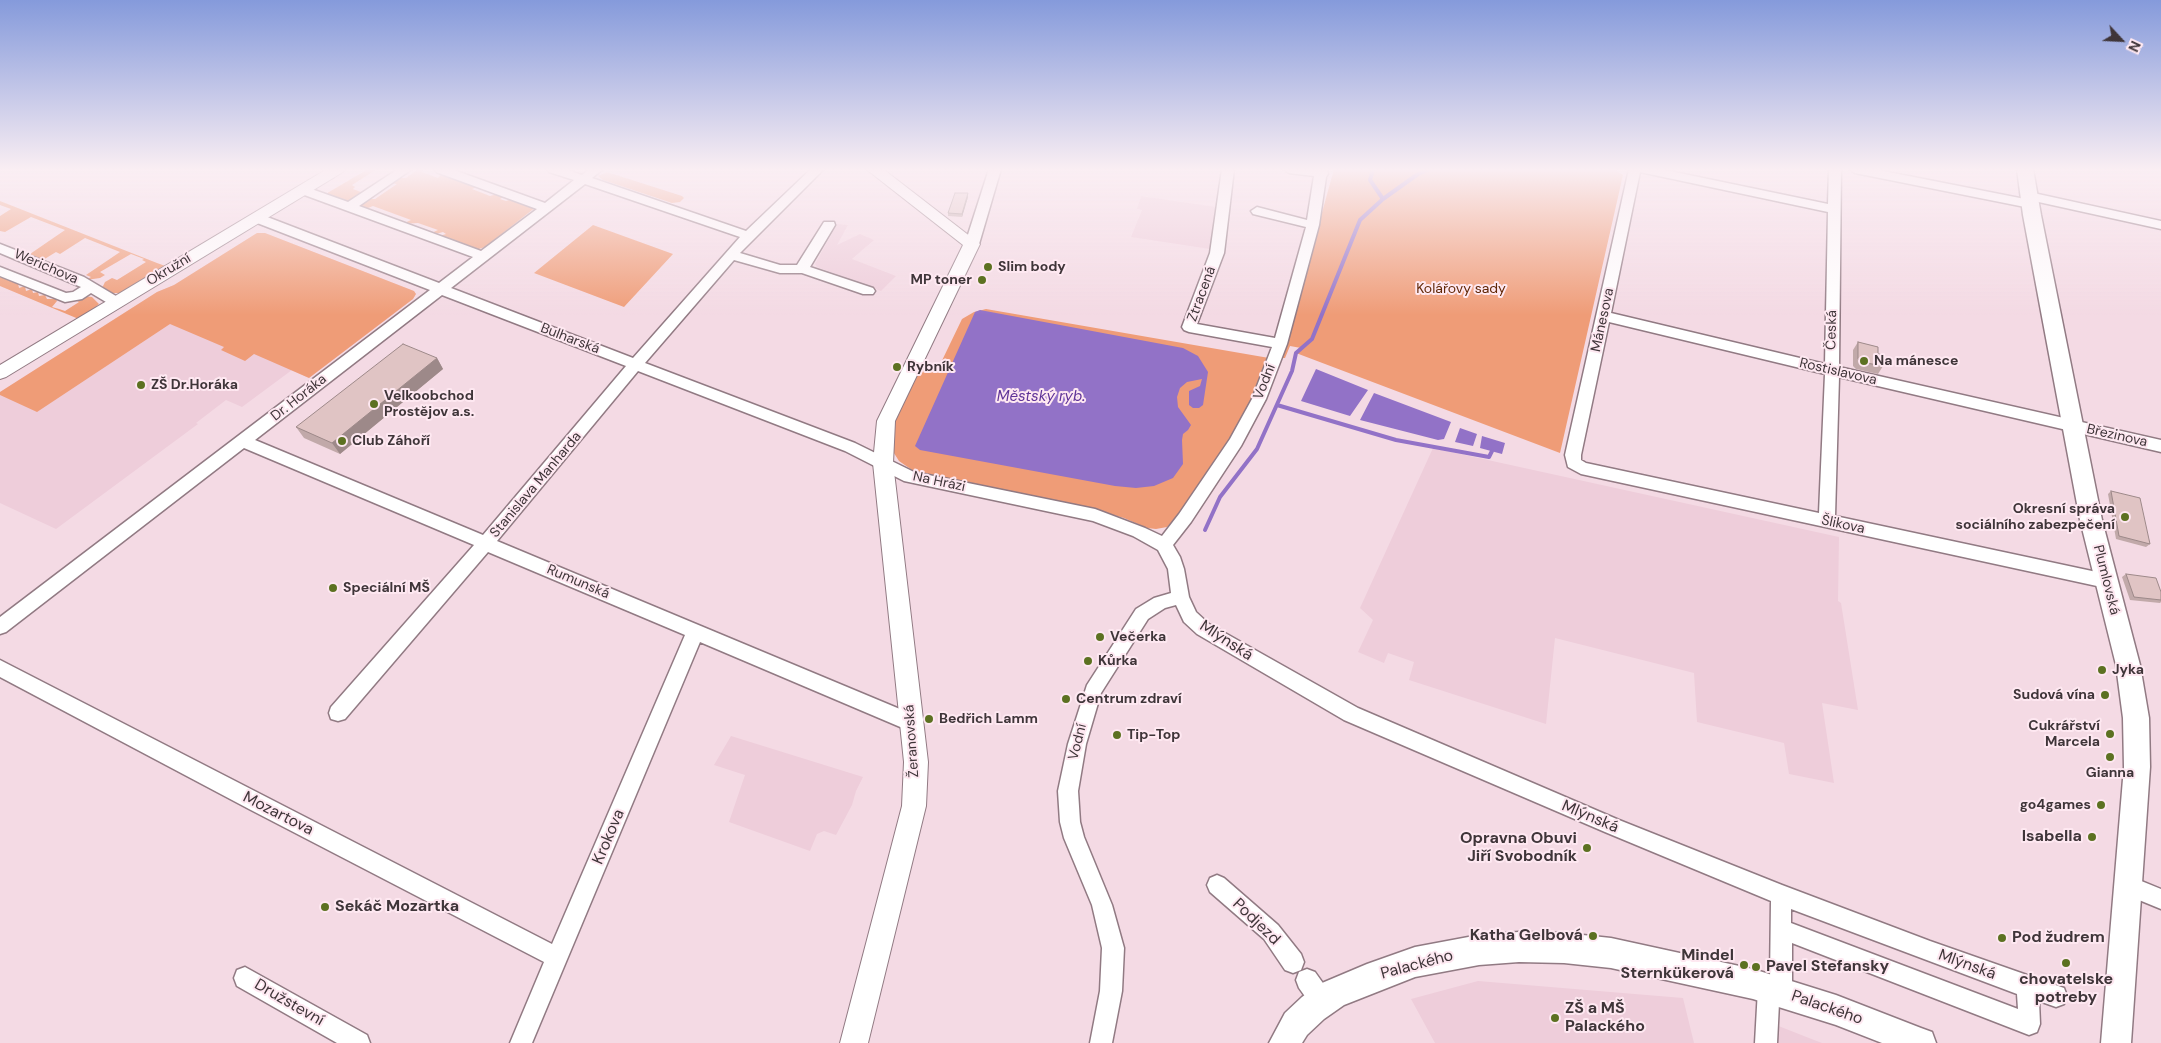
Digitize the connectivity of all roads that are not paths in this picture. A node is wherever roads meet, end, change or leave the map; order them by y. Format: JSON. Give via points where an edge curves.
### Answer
{"nodes":[{"id":1,"x":257,"y":218,"type":"joint"},
{"id":2,"x":379,"y":218,"type":"edge"},
{"id":3,"x":532,"y":218,"type":"edge"},
{"id":4,"x":695,"y":218,"type":"edge"},
{"id":5,"x":767,"y":218,"type":"edge"},
{"id":6,"x":937,"y":218,"type":"edge"},
{"id":7,"x":980,"y":218,"type":"edge"},
{"id":8,"x":1221,"y":218,"type":"edge"},
{"id":9,"x":1283,"y":218,"type":"edge"},
{"id":10,"x":1314,"y":218,"type":"edge"},
{"id":11,"x":1625,"y":218,"type":"edge"},
{"id":12,"x":1834,"y":218,"type":"edge"},
{"id":13,"x":2032,"y":218,"type":"edge"},
{"id":14,"x":2122,"y":218,"type":"edge"},
{"id":15,"x":829,"y":224,"type":"dead end"},
{"id":16,"x":1313,"y":224,"type":"junction"},
{"id":17,"x":2161,"y":225,"type":"edge"},
{"id":18,"x":748,"y":236,"type":"junction"},
{"id":19,"x":972,"y":244,"type":"junction"},
{"id":20,"x":0,"y":248,"type":"edge"},
{"id":21,"x":732,"y":255,"type":"junction"},
{"id":22,"x":482,"y":256,"type":"junction"},
{"id":23,"x":803,"y":269,"type":"junction"},
{"id":24,"x":0,"y":271,"type":"edge"},
{"id":25,"x":91,"y":287,"type":"junction"},
{"id":26,"x":440,"y":289,"type":"junction"},
{"id":27,"x":868,"y":291,"type":"dead end"},
{"id":28,"x":116,"y":302,"type":"junction"},
{"id":29,"x":1604,"y":316,"type":"junction"},
{"id":30,"x":1278,"y":351,"type":"junction"},
{"id":31,"x":636,"y":364,"type":"junction"},
{"id":32,"x":1832,"y":371,"type":"junction"},
{"id":33,"x":0,"y":373,"type":"edge"},
{"id":34,"x":2073,"y":425,"type":"junction"},
{"id":35,"x":243,"y":441,"type":"junction"},
{"id":36,"x":2161,"y":446,"type":"edge"},
{"id":37,"x":883,"y":463,"type":"junction"},
{"id":38,"x":1581,"y":468,"type":"joint"},
{"id":39,"x":1827,"y":521,"type":"junction"},
{"id":40,"x":486,"y":543,"type":"junction"},
{"id":41,"x":1164,"y":545,"type":"junction"},
{"id":42,"x":2106,"y":580,"type":"junction"},
{"id":43,"x":1180,"y":597,"type":"junction"},
{"id":44,"x":0,"y":627,"type":"edge"},
{"id":45,"x":696,"y":631,"type":"junction"},
{"id":46,"x":0,"y":668,"type":"edge"},
{"id":47,"x":338,"y":713,"type":"dead end"},
{"id":48,"x":912,"y":724,"type":"junction"},
{"id":49,"x":1217,"y":885,"type":"dead end"},
{"id":50,"x":2129,"y":886,"type":"junction"},
{"id":51,"x":1781,"y":895,"type":"junction"},
{"id":52,"x":2161,"y":899,"type":"edge"},
{"id":53,"x":1781,"y":929,"type":"junction"},
{"id":54,"x":558,"y":958,"type":"junction"},
{"id":55,"x":1293,"y":962,"type":"dead end"},
{"id":56,"x":245,"y":978,"type":"dead end"},
{"id":57,"x":2028,"y":987,"type":"junction"},
{"id":58,"x":1775,"y":991,"type":"junction"},
{"id":59,"x":2056,"y":996,"type":"dead end"},
{"id":60,"x":359,"y":1043,"type":"edge"},
{"id":61,"x":521,"y":1043,"type":"edge"},
{"id":62,"x":854,"y":1043,"type":"edge"},
{"id":63,"x":1101,"y":1043,"type":"edge"},
{"id":64,"x":1284,"y":1043,"type":"edge"},
{"id":65,"x":1766,"y":1043,"type":"edge"},
{"id":66,"x":1921,"y":1043,"type":"edge"},
{"id":67,"x":2116,"y":1043,"type":"edge"}],
"edges":[{"from":1,"to":26,"type":"street","name":"Bulharská"},
{"from":1,"to":28,"type":"street","name":"Okružní"},
{"from":2,"to":22,"type":"street"},
{"from":3,"to":22,"type":"street","name":"Dr. Horáka"},
{"from":4,"to":18,"type":"street"},
{"from":5,"to":18,"type":"street","name":"Stanislava Manharda"},
{"from":6,"to":19,"type":"street"},
{"from":7,"to":19,"type":"street"},
{"from":8,"to":30,"type":"street","name":"Ztracená","via":[[1216,253],[1189,327]]},
{"from":9,"to":16,"type":"street"},
{"from":10,"to":16,"type":"street","name":"Vodní"},
{"from":11,"to":29,"type":"street","name":"Mánesova"},
{"from":12,"to":32,"type":"street","name":"Česká"},
{"from":13,"to":34,"type":"main road","name":"Plumlovská"},
{"from":14,"to":17,"type":"street"},
{"from":15,"to":23,"type":"street"},
{"from":16,"to":30,"type":"street","name":"Vodní"},
{"from":18,"to":21,"type":"street","name":"Stanislava Manharda"},
{"from":19,"to":37,"type":"street","via":[[886,421]]},
{"from":20,"to":25,"type":"street","name":"Werichova"},
{"from":21,"to":23,"type":"street","via":[[780,269]]},
{"from":21,"to":31,"type":"street","name":"Stanislava Manharda"},
{"from":22,"to":26,"type":"street","name":"Dr. Horáka"},
{"from":23,"to":27,"type":"street"},
{"from":24,"to":25,"type":"street","name":"Werichova","via":[[65,298],[74,297]]},
{"from":25,"to":28,"type":"street","name":"Werichova"},
{"from":26,"to":31,"type":"street","name":"Bulharská"},
{"from":26,"to":35,"type":"street","name":"Dr. Horáka"},
{"from":28,"to":33,"type":"street","name":"Okružní"},
{"from":29,"to":32,"type":"street","name":"Rostislavova"},
{"from":29,"to":38,"type":"street","name":"Mánesova","via":[[1573,455],[1574,463]]},
{"from":30,"to":41,"type":"street","name":"Vodní","via":[[1259,399],[1236,442]]},
{"from":31,"to":37,"type":"street","name":"Bulharská","via":[[850,447]]},
{"from":31,"to":40,"type":"street","name":"Stanislava Manharda"},
{"from":32,"to":34,"type":"street","name":"Rostislavova"},
{"from":32,"to":39,"type":"street","name":"Česká"},
{"from":34,"to":36,"type":"street","name":"Březinova"},
{"from":34,"to":42,"type":"main road","name":"Plumlovská"},
{"from":35,"to":40,"type":"street","name":"Rumunská"},
{"from":35,"to":44,"type":"street","name":"Dr. Horáka"},
{"from":37,"to":41,"type":"street","name":"Na Hrázi","via":[[910,477],[1095,515]]},
{"from":37,"to":48,"type":"street","name":"Žeranovská"},
{"from":38,"to":39,"type":"street","name":"Šlikova"},
{"from":39,"to":42,"type":"street","name":"Šlikova"},
{"from":40,"to":45,"type":"street","name":"Rumunská"},
{"from":40,"to":47,"type":"street","name":"Stanislava Manharda"},
{"from":41,"to":43,"type":"street","via":[[1176,569]]},
{"from":42,"to":50,"type":"main road","name":"Plumlovská","via":[[2128,665],[2136,718],[2138,767]]},
{"from":43,"to":51,"type":"street","name":"Mlýnská","via":[[1190,617],[1203,628],[1324,700],[1409,740]]},
{"from":43,"to":63,"type":"street","name":"Vodní","via":[[1142,614],[1093,691],[1071,773],[1068,791],[1070,822],[1102,905],[1113,948],[1111,991]]},
{"from":45,"to":48,"type":"street","name":"Rumunská"},
{"from":45,"to":54,"type":"street","name":"Krokova"},
{"from":46,"to":54,"type":"street","name":"Mozartova"},
{"from":48,"to":62,"type":"street","name":"Žeranovská","via":[[916,762],[914,806]]},
{"from":49,"to":55,"type":"street","name":"Podjezd","via":[[1271,932]]},
{"from":50,"to":52,"type":"street"},
{"from":50,"to":67,"type":"main road","name":"Plumlovská"},
{"from":51,"to":53,"type":"street"},
{"from":51,"to":57,"type":"street","name":"Mlýnská"},
{"from":53,"to":57,"type":"street","via":[[2029,1024]]},
{"from":53,"to":58,"type":"street"},
{"from":54,"to":61,"type":"street","name":"Krokova"},
{"from":56,"to":60,"type":"street","name":"Družstevní"},
{"from":57,"to":59,"type":"street","name":"Mlýnská"},
{"from":58,"to":64,"type":"main road","name":"Palackého","via":[[1611,953],[1564,948],[1479,950],[1415,962],[1359,982],[1315,990],[1304,1015]]},
{"from":58,"to":65,"type":"street"},
{"from":58,"to":66,"type":"main road","name":"Palackého","via":[[1836,1010]]}]}
